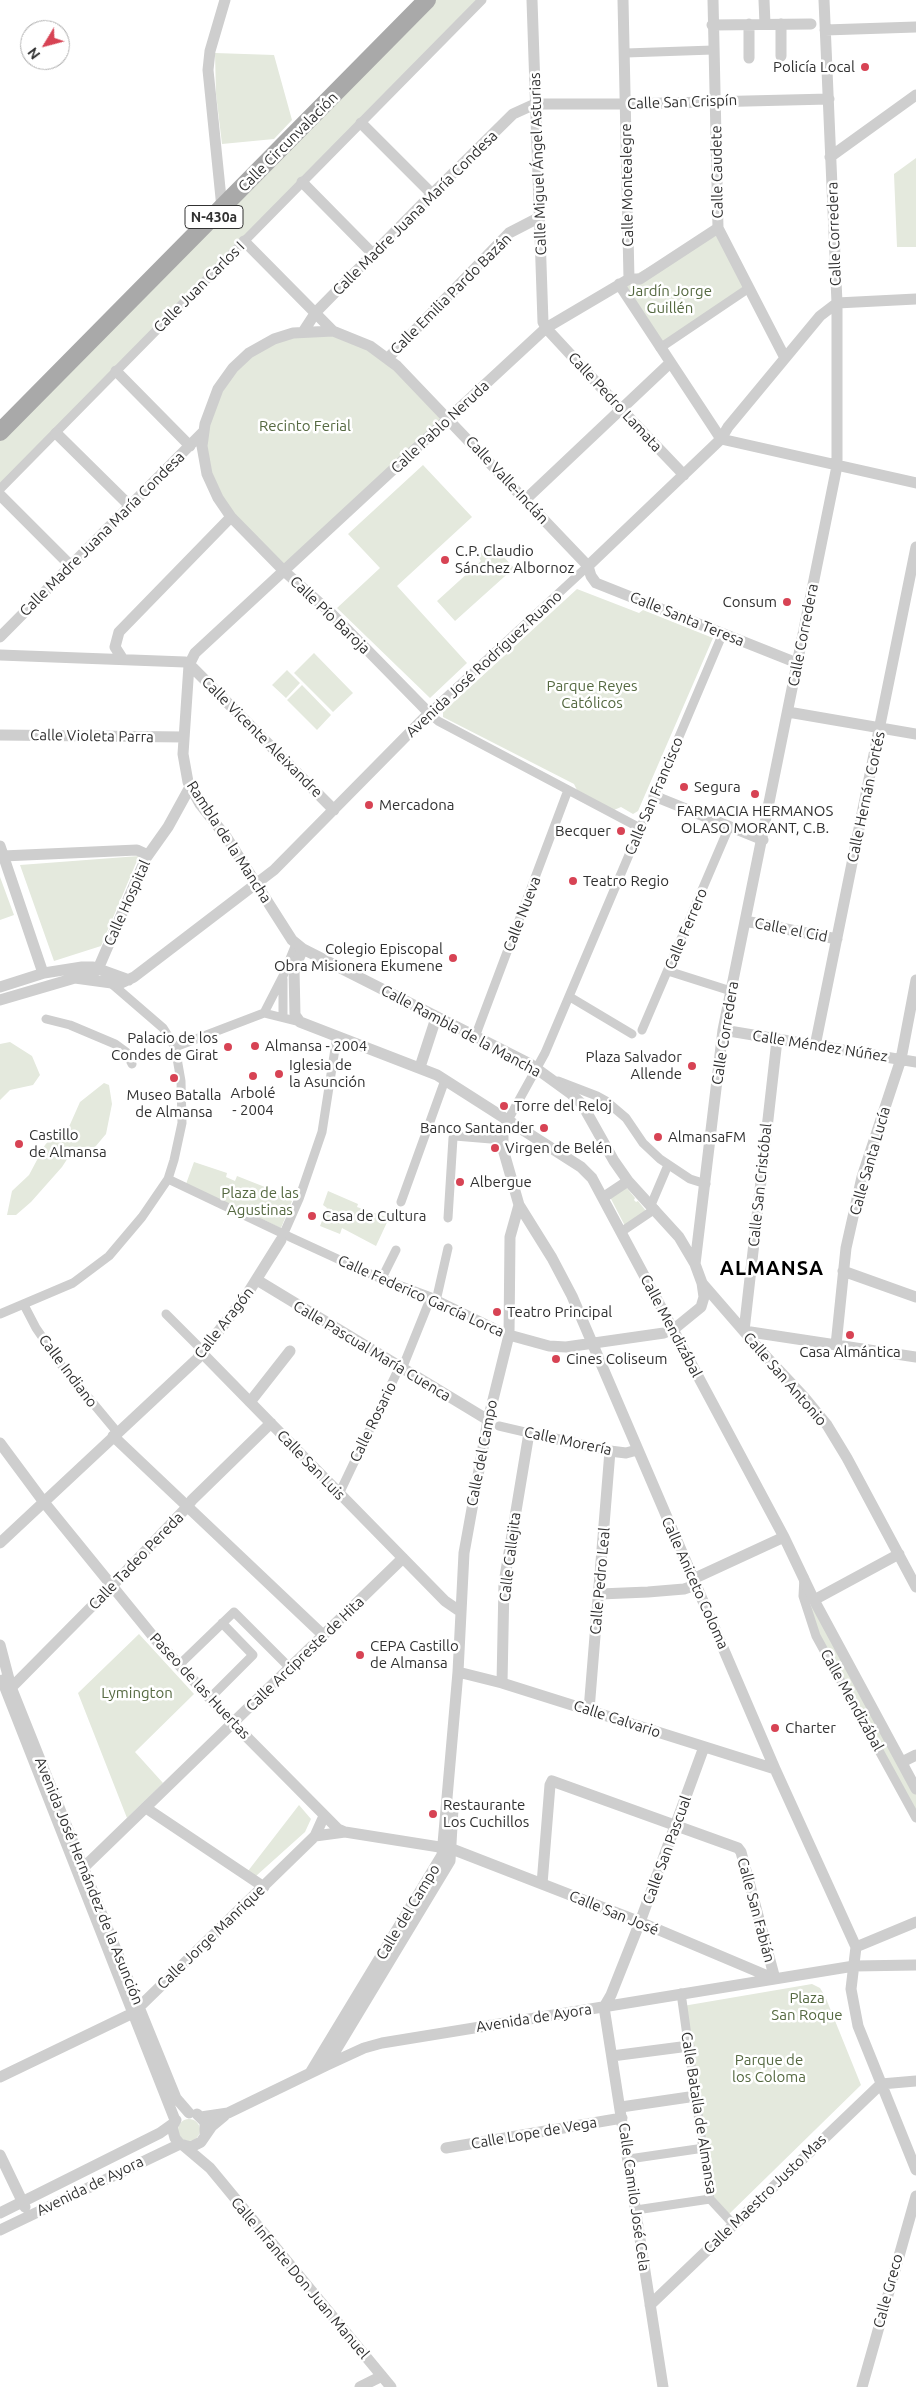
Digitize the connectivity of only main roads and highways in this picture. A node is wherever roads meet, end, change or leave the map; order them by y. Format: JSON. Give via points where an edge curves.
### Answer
{"nodes":[{"id":1,"x":428,"y":0,"type":"edge"},
{"id":2,"x":0,"y":432,"type":"edge"}],
"edges":[{"from":1,"to":2,"type":"main road","name":"Calle Circunvalación","number":"N-430a"}]}
